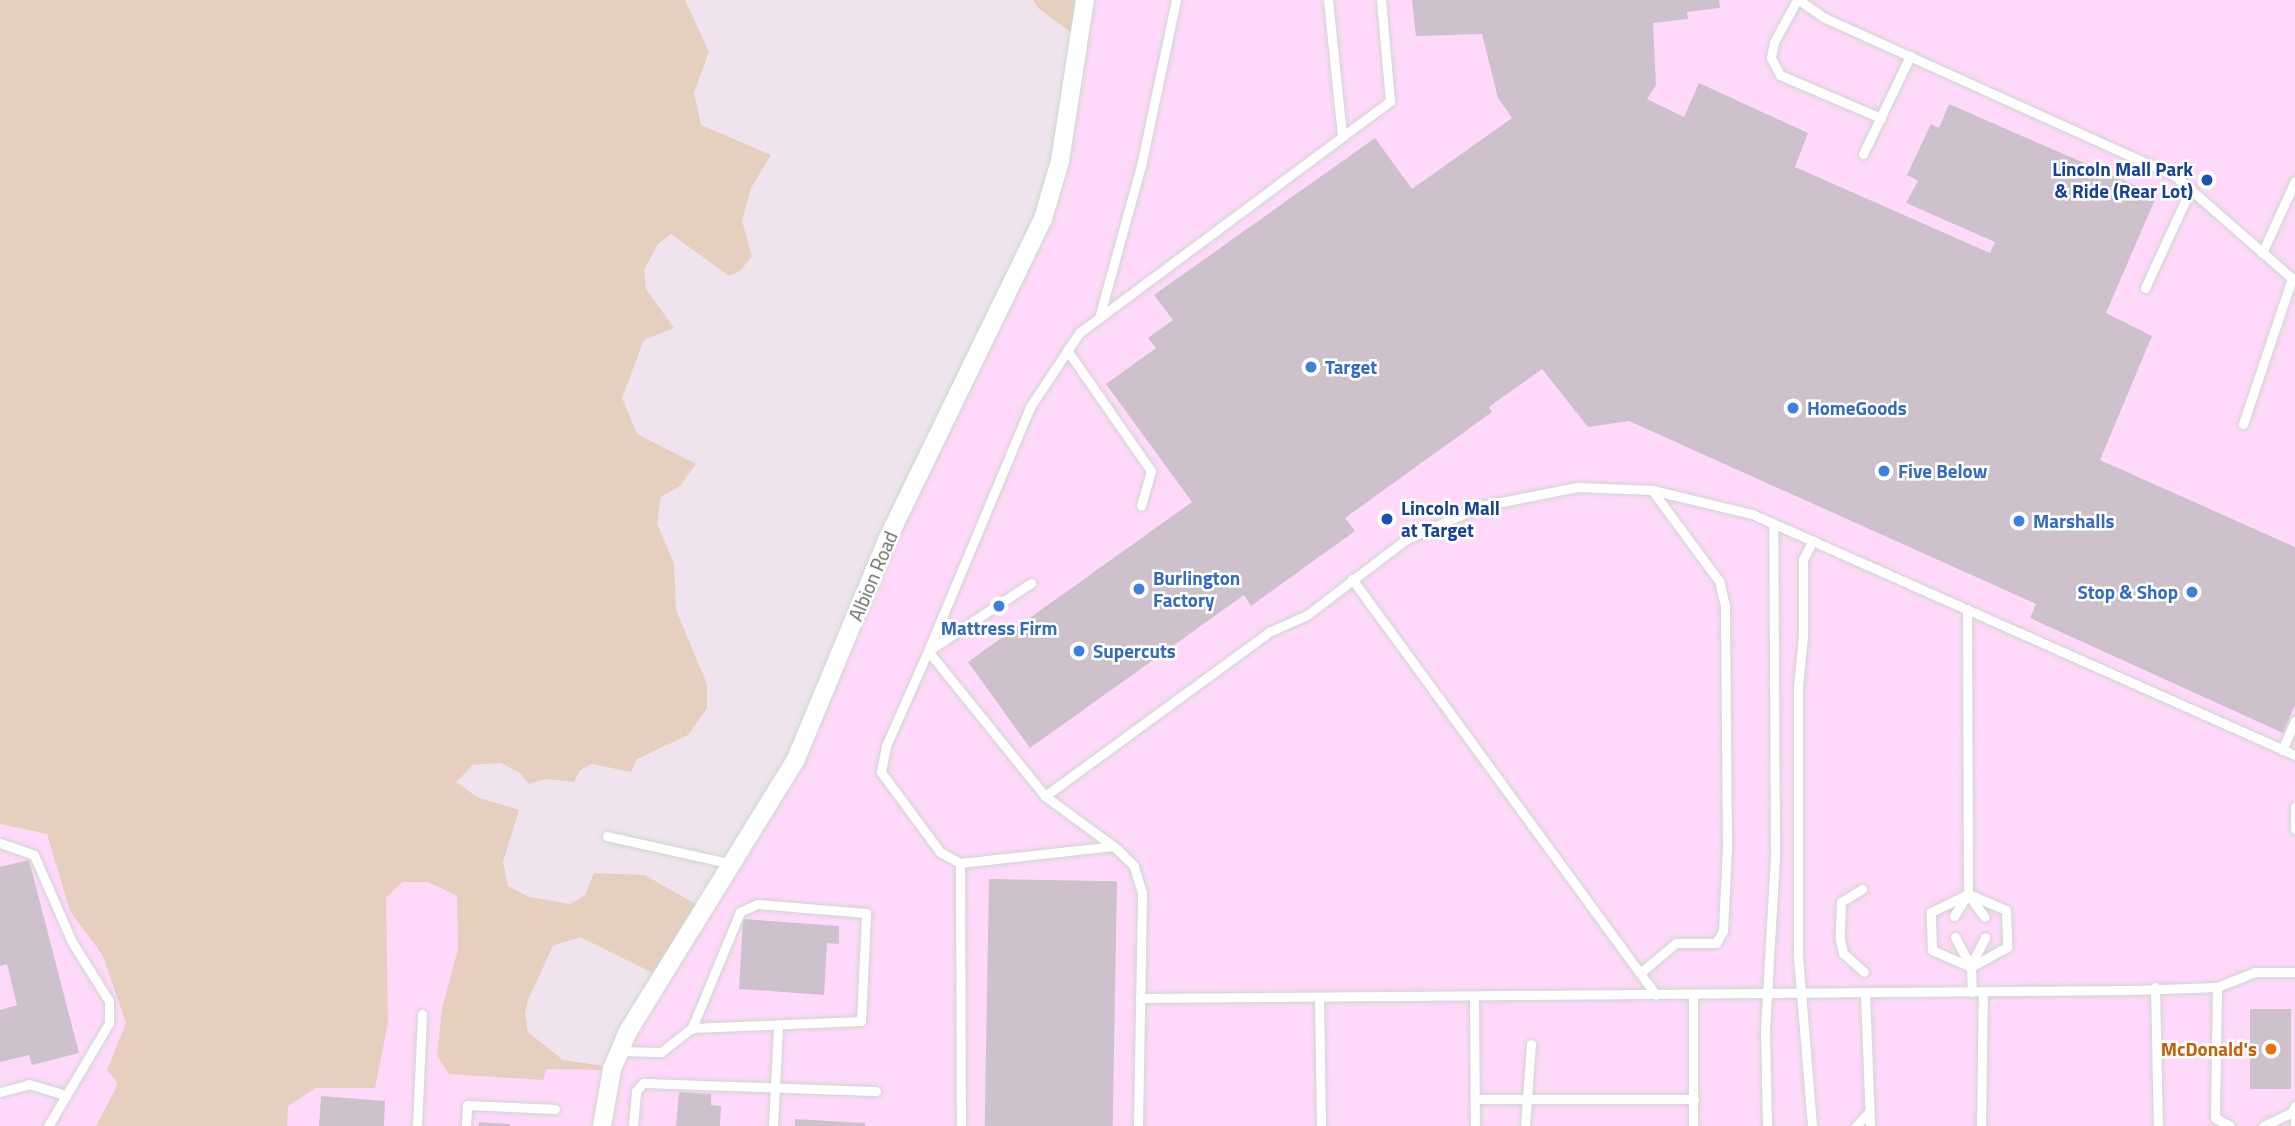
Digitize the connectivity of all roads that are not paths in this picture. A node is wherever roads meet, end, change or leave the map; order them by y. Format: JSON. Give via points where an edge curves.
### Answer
{"nodes":[{"id":1,"x":1085,"y":0,"type":"edge"},
{"id":2,"x":1176,"y":0,"type":"edge"},
{"id":3,"x":1328,"y":0,"type":"edge"},
{"id":4,"x":1381,"y":0,"type":"edge"},
{"id":5,"x":1798,"y":0,"type":"edge"},
{"id":6,"x":1910,"y":56,"type":"junction"},
{"id":7,"x":1881,"y":118,"type":"junction"},
{"id":8,"x":1342,"y":136,"type":"junction"},
{"id":9,"x":1863,"y":154,"type":"dead end"},
{"id":10,"x":2295,"y":181,"type":"edge"},
{"id":11,"x":2191,"y":188,"type":"junction"},
{"id":12,"x":2262,"y":253,"type":"junction"},
{"id":13,"x":2293,"y":280,"type":"edge"},
{"id":14,"x":2145,"y":288,"type":"dead end"},
{"id":15,"x":1100,"y":318,"type":"junction"},
{"id":16,"x":1068,"y":350,"type":"junction"},
{"id":17,"x":2243,"y":424,"type":"dead end"},
{"id":18,"x":1652,"y":490,"type":"junction"},
{"id":19,"x":1141,"y":506,"type":"dead end"},
{"id":20,"x":1773,"y":524,"type":"junction"},
{"id":21,"x":1813,"y":540,"type":"junction"},
{"id":22,"x":1353,"y":579,"type":"junction"},
{"id":23,"x":1031,"y":583,"type":"dead end"},
{"id":24,"x":1967,"y":609,"type":"junction"},
{"id":25,"x":928,"y":651,"type":"junction"},
{"id":26,"x":2295,"y":721,"type":"edge"},
{"id":27,"x":2282,"y":750,"type":"junction"},
{"id":28,"x":2295,"y":755,"type":"edge"},
{"id":29,"x":1045,"y":796,"type":"junction"},
{"id":30,"x":2295,"y":807,"type":"edge"},
{"id":31,"x":2295,"y":829,"type":"edge"},
{"id":32,"x":607,"y":836,"type":"dead end"},
{"id":33,"x":0,"y":844,"type":"edge"},
{"id":34,"x":1113,"y":846,"type":"junction"},
{"id":35,"x":960,"y":863,"type":"junction"},
{"id":36,"x":733,"y":865,"type":"junction"},
{"id":37,"x":1862,"y":889,"type":"dead end"},
{"id":38,"x":1968,"y":894,"type":"junction"},
{"id":39,"x":1954,"y":916,"type":"dead end"},
{"id":40,"x":1985,"y":917,"type":"dead end"},
{"id":41,"x":1955,"y":937,"type":"dead end"},
{"id":42,"x":1985,"y":937,"type":"dead end"},
{"id":43,"x":1970,"y":967,"type":"junction"},
{"id":44,"x":1864,"y":972,"type":"dead end"},
{"id":45,"x":2295,"y":972,"type":"edge"},
{"id":46,"x":1640,"y":973,"type":"junction"},
{"id":47,"x":2155,"y":987,"type":"junction"},
{"id":48,"x":2217,"y":987,"type":"junction"},
{"id":49,"x":1983,"y":991,"type":"junction"},
{"id":50,"x":1972,"y":992,"type":"junction"},
{"id":51,"x":1865,"y":993,"type":"junction"},
{"id":52,"x":1770,"y":994,"type":"junction"},
{"id":53,"x":1800,"y":994,"type":"junction"},
{"id":54,"x":1656,"y":995,"type":"junction"},
{"id":55,"x":1693,"y":995,"type":"junction"},
{"id":56,"x":1474,"y":996,"type":"junction"},
{"id":57,"x":1318,"y":997,"type":"junction"},
{"id":58,"x":1140,"y":998,"type":"junction"},
{"id":59,"x":422,"y":1014,"type":"dead end"},
{"id":60,"x":778,"y":1026,"type":"junction"},
{"id":61,"x":692,"y":1028,"type":"junction"},
{"id":62,"x":1531,"y":1044,"type":"dead end"},
{"id":63,"x":618,"y":1051,"type":"junction"},
{"id":64,"x":775,"y":1087,"type":"junction"},
{"id":65,"x":876,"y":1091,"type":"dead end"},
{"id":66,"x":0,"y":1092,"type":"edge"},
{"id":67,"x":66,"y":1095,"type":"junction"},
{"id":68,"x":1475,"y":1099,"type":"junction"},
{"id":69,"x":1526,"y":1099,"type":"junction"},
{"id":70,"x":1694,"y":1100,"type":"junction"},
{"id":71,"x":2295,"y":1106,"type":"edge"},
{"id":72,"x":555,"y":1109,"type":"dead end"},
{"id":73,"x":1869,"y":1112,"type":"junction"},
{"id":74,"x":2295,"y":1119,"type":"edge"},
{"id":75,"x":2216,"y":1122,"type":"edge"},
{"id":76,"x":48,"y":1126,"type":"edge"},
{"id":77,"x":417,"y":1126,"type":"edge"},
{"id":78,"x":466,"y":1126,"type":"edge"},
{"id":79,"x":602,"y":1126,"type":"edge"},
{"id":80,"x":634,"y":1126,"type":"edge"},
{"id":81,"x":773,"y":1126,"type":"edge"},
{"id":82,"x":961,"y":1126,"type":"edge"},
{"id":83,"x":1138,"y":1126,"type":"edge"},
{"id":84,"x":1321,"y":1126,"type":"edge"},
{"id":85,"x":1475,"y":1126,"type":"edge"},
{"id":86,"x":1525,"y":1126,"type":"edge"},
{"id":87,"x":1693,"y":1126,"type":"edge"},
{"id":88,"x":1767,"y":1126,"type":"edge"},
{"id":89,"x":1812,"y":1126,"type":"edge"},
{"id":90,"x":1856,"y":1126,"type":"edge"},
{"id":91,"x":1870,"y":1126,"type":"edge"},
{"id":92,"x":1981,"y":1126,"type":"edge"},
{"id":93,"x":2158,"y":1126,"type":"edge"},
{"id":94,"x":2230,"y":1126,"type":"edge"},
{"id":95,"x":2263,"y":1126,"type":"edge"},
{"id":96,"x":2295,"y":1126,"type":"edge"}],
"edges":[{"from":1,"to":36,"type":"street","name":"Albion Road","via":[[1060,161],[1043,219],[883,549],[796,759]]},
{"from":2,"to":15,"type":"lane","via":[[1141,166]]},
{"from":3,"to":8,"type":"lane"},
{"from":4,"to":8,"type":"lane","via":[[1390,101]]},
{"from":5,"to":6,"type":"lane","via":[[1815,13]]},
{"from":5,"to":7,"type":"lane","via":[[1774,42],[1771,58],[1780,75]]},
{"from":6,"to":7,"type":"lane"},
{"from":6,"to":11,"type":"lane","via":[[2175,176]]},
{"from":7,"to":9,"type":"lane"},
{"from":8,"to":15,"type":"lane"},
{"from":10,"to":12,"type":"lane"},
{"from":11,"to":12,"type":"lane"},
{"from":11,"to":14,"type":"lane"},
{"from":12,"to":13,"type":"lane"},
{"from":13,"to":17,"type":"lane"},
{"from":15,"to":16,"type":"lane","via":[[1079,333]]},
{"from":16,"to":19,"type":"lane","via":[[1151,471]]},
{"from":16,"to":25,"type":"lane","via":[[1030,407]]},
{"from":18,"to":20,"type":"lane","via":[[1699,498]]},
{"from":18,"to":22,"type":"lane","via":[[1577,487],[1481,506],[1405,540]]},
{"from":18,"to":46,"type":"lane","via":[[1719,581],[1726,606],[1727,847],[1723,931],[1716,943],[1676,943]]},
{"from":20,"to":21,"type":"lane"},
{"from":20,"to":52,"type":"lane","via":[[1775,854],[1769,904]]},
{"from":21,"to":24,"type":"lane"},
{"from":21,"to":53,"type":"lane","via":[[1803,559],[1798,687]]},
{"from":22,"to":29,"type":"lane","via":[[1307,615],[1269,632]]},
{"from":22,"to":46,"type":"lane"},
{"from":23,"to":25,"type":"lane"},
{"from":24,"to":27,"type":"lane"},
{"from":24,"to":38,"type":"lane"},
{"from":25,"to":29,"type":"lane"},
{"from":25,"to":35,"type":"lane","via":[[886,746],[881,772],[940,852]]},
{"from":26,"to":27,"type":"lane"},
{"from":27,"to":28,"type":"lane"},
{"from":29,"to":34,"type":"lane"},
{"from":30,"to":31,"type":"lane"},
{"from":32,"to":36,"type":"lane"},
{"from":33,"to":67,"type":"lane","via":[[34,855],[72,942],[109,1001],[109,1023]]},
{"from":34,"to":35,"type":"lane"},
{"from":34,"to":58,"type":"lane","via":[[1134,866],[1142,893]]},
{"from":35,"to":82,"type":"lane"},
{"from":36,"to":63,"type":"street","name":"Albion Road","via":[[649,991]]},
{"from":37,"to":44,"type":"lane","via":[[1841,902],[1840,939],[1843,953]]},
{"from":38,"to":39,"type":"lane"},
{"from":38,"to":40,"type":"lane"},
{"from":38,"to":43,"type":"lane","via":[[1931,912],[1931,937],[1932,950]]},
{"from":38,"to":43,"type":"lane","via":[[2007,910],[2007,947]]},
{"from":41,"to":43,"type":"lane"},
{"from":42,"to":43,"type":"lane"},
{"from":43,"to":50,"type":"lane"},
{"from":45,"to":48,"type":"lane","via":[[2255,972]]},
{"from":46,"to":54,"type":"lane"},
{"from":47,"to":48,"type":"lane"},
{"from":47,"to":49,"type":"lane"},
{"from":47,"to":93,"type":"lane"},
{"from":48,"to":75,"type":"lane"},
{"from":49,"to":50,"type":"lane"},
{"from":49,"to":92,"type":"lane"},
{"from":50,"to":51,"type":"lane"},
{"from":51,"to":53,"type":"lane"},
{"from":51,"to":73,"type":"lane"},
{"from":52,"to":53,"type":"lane"},
{"from":52,"to":55,"type":"lane"},
{"from":52,"to":88,"type":"lane","via":[[1765,1030]]},
{"from":53,"to":89,"type":"lane","via":[[1809,1053]]},
{"from":54,"to":55,"type":"lane"},
{"from":54,"to":56,"type":"lane"},
{"from":55,"to":70,"type":"lane"},
{"from":56,"to":57,"type":"lane"},
{"from":56,"to":68,"type":"lane"},
{"from":57,"to":58,"type":"lane"},
{"from":57,"to":84,"type":"lane"},
{"from":58,"to":83,"type":"lane"},
{"from":59,"to":77,"type":"lane"},
{"from":60,"to":61,"type":"lane"},
{"from":60,"to":61,"type":"lane","via":[[861,1021],[866,914],[757,904],[740,912]]},
{"from":60,"to":64,"type":"lane"},
{"from":61,"to":63,"type":"lane","via":[[661,1052]]},
{"from":62,"to":69,"type":"lane"},
{"from":63,"to":79,"type":"street","name":"Albion Road"},
{"from":64,"to":65,"type":"lane"},
{"from":64,"to":80,"type":"lane","via":[[643,1083],[636,1091]]},
{"from":64,"to":81,"type":"lane"},
{"from":66,"to":67,"type":"lane","via":[[29,1084]]},
{"from":67,"to":76,"type":"lane"},
{"from":68,"to":69,"type":"lane"},
{"from":68,"to":85,"type":"lane"},
{"from":69,"to":70,"type":"lane"},
{"from":69,"to":86,"type":"lane"},
{"from":70,"to":87,"type":"lane"},
{"from":71,"to":95,"type":"lane","via":[[2291,1113]]},
{"from":72,"to":78,"type":"lane","via":[[467,1105]]},
{"from":73,"to":90,"type":"lane"},
{"from":73,"to":91,"type":"lane"},
{"from":74,"to":96,"type":"lane"},
{"from":75,"to":94,"type":"lane"}]}
